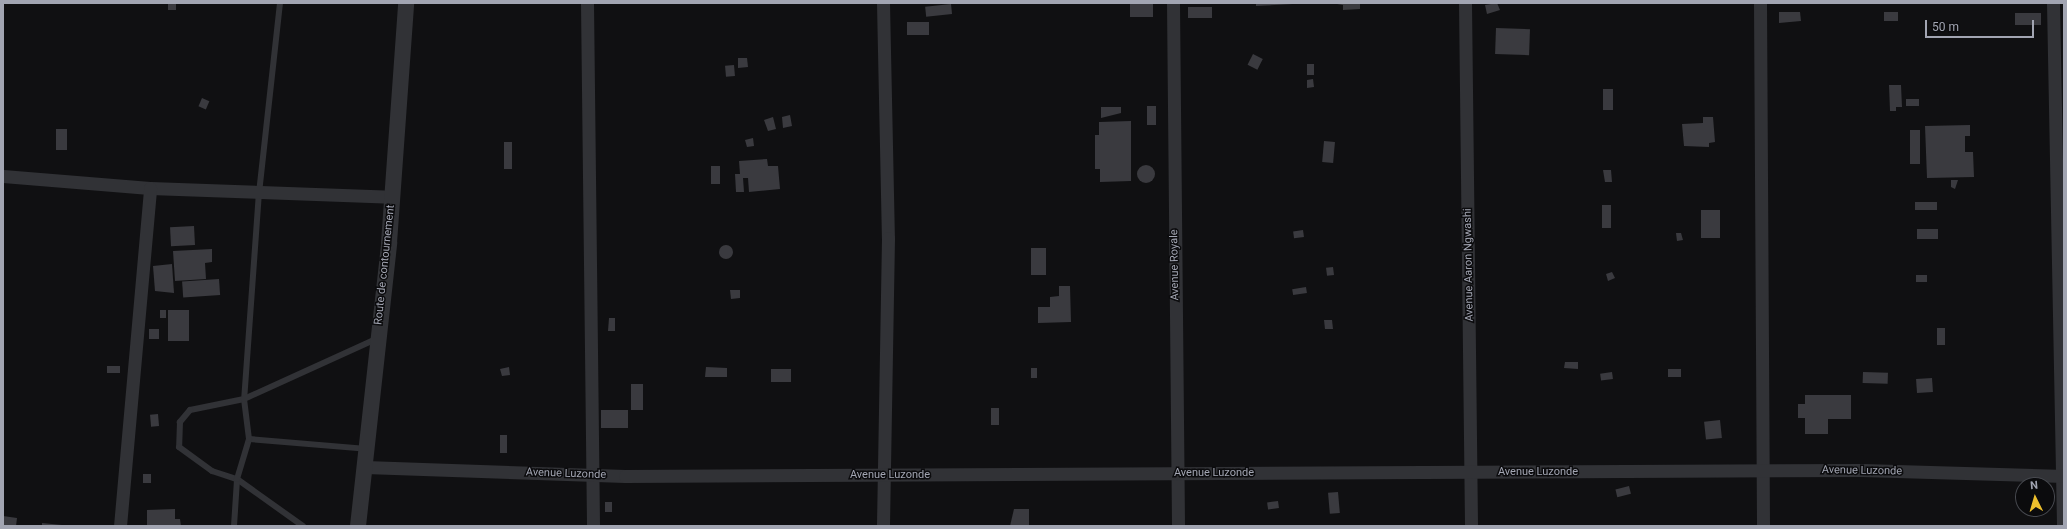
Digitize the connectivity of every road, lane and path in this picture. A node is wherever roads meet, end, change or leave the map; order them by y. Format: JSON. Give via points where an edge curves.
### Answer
{"nodes":[{"id":1,"x":280,"y":3,"type":"edge"},
{"id":2,"x":406,"y":3,"type":"edge"},
{"id":3,"x":587,"y":3,"type":"edge"},
{"id":4,"x":882,"y":3,"type":"edge"},
{"id":5,"x":1173,"y":3,"type":"edge"},
{"id":6,"x":1465,"y":3,"type":"edge"},
{"id":7,"x":1760,"y":3,"type":"edge"},
{"id":8,"x":2053,"y":3,"type":"edge"},
{"id":9,"x":3,"y":176,"type":"edge"},
{"id":10,"x":150,"y":188,"type":"junction"},
{"id":11,"x":259,"y":192,"type":"junction"},
{"id":12,"x":391,"y":197,"type":"junction"},
{"id":13,"x":377,"y":338,"type":"junction"},
{"id":14,"x":244,"y":399,"type":"junction"},
{"id":15,"x":249,"y":439,"type":"junction"},
{"id":16,"x":367,"y":449,"type":"junction"},
{"id":17,"x":365,"y":467,"type":"junction"},
{"id":18,"x":1762,"y":471,"type":"junction"},
{"id":19,"x":1472,"y":472,"type":"junction"},
{"id":20,"x":1178,"y":473,"type":"junction"},
{"id":21,"x":592,"y":475,"type":"junction"},
{"id":22,"x":882,"y":475,"type":"junction"},
{"id":23,"x":2063,"y":476,"type":"edge"},
{"id":24,"x":237,"y":479,"type":"junction"},
{"id":25,"x":120,"y":526,"type":"edge"},
{"id":26,"x":234,"y":526,"type":"edge"},
{"id":27,"x":303,"y":526,"type":"edge"},
{"id":28,"x":358,"y":526,"type":"edge"},
{"id":29,"x":592,"y":526,"type":"edge"},
{"id":30,"x":883,"y":526,"type":"edge"},
{"id":31,"x":1178,"y":526,"type":"edge"},
{"id":32,"x":1471,"y":526,"type":"edge"},
{"id":33,"x":1763,"y":526,"type":"edge"},
{"id":34,"x":2063,"y":526,"type":"edge"}],
"edges":[{"from":1,"to":11,"type":"lane"},
{"from":2,"to":12,"type":"street","name":"Route de contournement"},
{"from":3,"to":21,"type":"street"},
{"from":4,"to":22,"type":"street","via":[[888,238]]},
{"from":5,"to":20,"type":"street","name":"Avenue Royale"},
{"from":6,"to":19,"type":"street","name":"Avenue Aaron Ngwashi"},
{"from":7,"to":18,"type":"street"},
{"from":8,"to":23,"type":"street"},
{"from":9,"to":10,"type":"street"},
{"from":10,"to":11,"type":"street"},
{"from":10,"to":25,"type":"street"},
{"from":11,"to":12,"type":"street"},
{"from":11,"to":14,"type":"lane"},
{"from":12,"to":13,"type":"street","name":"Route de contournement"},
{"from":13,"to":14,"type":"lane"},
{"from":13,"to":16,"type":"street","name":"Route de contournement"},
{"from":14,"to":15,"type":"lane"},
{"from":14,"to":24,"type":"lane","via":[[190,410],[180,422],[179,447],[187,456],[212,471]]},
{"from":15,"to":16,"type":"lane"},
{"from":15,"to":24,"type":"lane"},
{"from":16,"to":17,"type":"street","name":"Route de contournement"},
{"from":17,"to":21,"type":"street","name":"Avenue Luzonde"},
{"from":17,"to":28,"type":"street","name":"Route de contournement"},
{"from":18,"to":19,"type":"street","name":"Avenue Luzonde"},
{"from":18,"to":23,"type":"street","name":"Avenue Luzonde"},
{"from":18,"to":33,"type":"street"},
{"from":19,"to":20,"type":"street","name":"Avenue Luzonde"},
{"from":19,"to":32,"type":"street","name":"Avenue Aaron Ngwashi"},
{"from":20,"to":22,"type":"street","name":"Avenue Luzonde"},
{"from":20,"to":31,"type":"street","name":"Avenue Royale"},
{"from":21,"to":22,"type":"street","name":"Avenue Luzonde"},
{"from":21,"to":29,"type":"street"},
{"from":22,"to":30,"type":"street"},
{"from":23,"to":34,"type":"street"},
{"from":24,"to":26,"type":"lane"},
{"from":24,"to":27,"type":"lane"}]}
